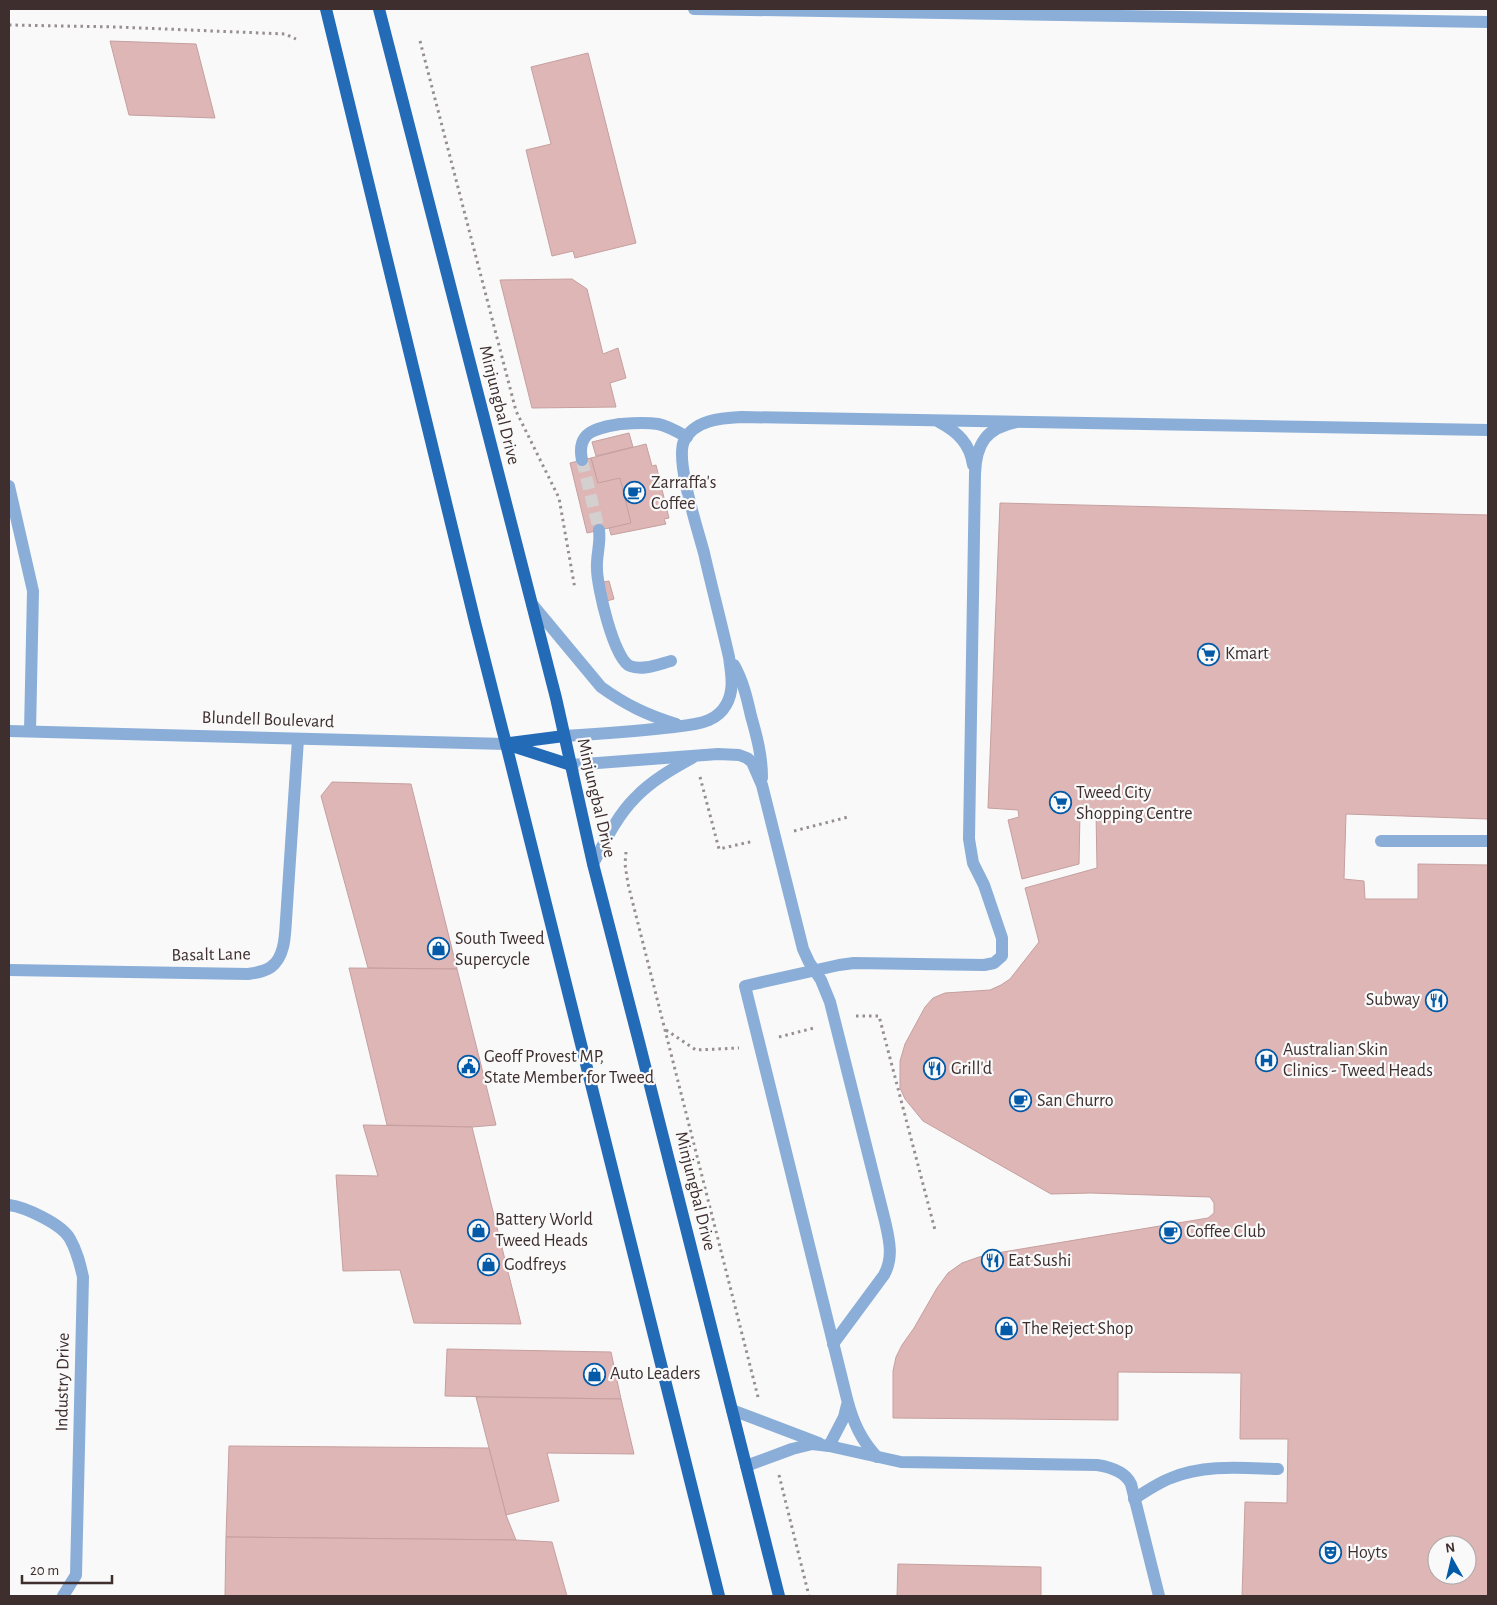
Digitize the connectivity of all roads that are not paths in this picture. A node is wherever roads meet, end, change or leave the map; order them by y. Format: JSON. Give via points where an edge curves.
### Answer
{"nodes":[{"id":1,"x":326,"y":9,"type":"edge"},
{"id":2,"x":379,"y":9,"type":"edge"},
{"id":3,"x":694,"y":9,"type":"edge"},
{"id":4,"x":1485,"y":9,"type":"edge"},
{"id":5,"x":1487,"y":22,"type":"edge"},
{"id":6,"x":937,"y":421,"type":"junction"},
{"id":7,"x":1016,"y":422,"type":"junction"},
{"id":8,"x":1488,"y":430,"type":"edge"},
{"id":9,"x":687,"y":437,"type":"junction"},
{"id":10,"x":582,"y":460,"type":"tunnel mouth"},
{"id":11,"x":975,"y":474,"type":"junction"},
{"id":12,"x":9,"y":486,"type":"edge"},
{"id":13,"x":599,"y":530,"type":"tunnel mouth"},
{"id":14,"x":532,"y":604,"type":"junction"},
{"id":15,"x":729,"y":657,"type":"junction"},
{"id":16,"x":672,"y":661,"type":"dead end"},
{"id":17,"x":682,"y":726,"type":"junction"},
{"id":18,"x":9,"y":731,"type":"edge"},
{"id":19,"x":30,"y":731,"type":"junction"},
{"id":20,"x":564,"y":736,"type":"junction"},
{"id":21,"x":298,"y":739,"type":"junction"},
{"id":22,"x":506,"y":744,"type":"junction"},
{"id":23,"x":697,"y":755,"type":"junction"},
{"id":24,"x":571,"y":764,"type":"junction"},
{"id":25,"x":762,"y":785,"type":"junction"},
{"id":26,"x":1381,"y":841,"type":"dead end"},
{"id":27,"x":1488,"y":841,"type":"edge"},
{"id":28,"x":593,"y":864,"type":"junction"},
{"id":29,"x":814,"y":969,"type":"junction"},
{"id":30,"x":9,"y":970,"type":"edge"},
{"id":31,"x":9,"y":1204,"type":"edge"},
{"id":32,"x":833,"y":1344,"type":"junction"},
{"id":33,"x":847,"y":1399,"type":"junction"},
{"id":34,"x":732,"y":1410,"type":"junction"},
{"id":35,"x":826,"y":1445,"type":"junction"},
{"id":36,"x":877,"y":1457,"type":"junction"},
{"id":37,"x":746,"y":1466,"type":"junction"},
{"id":38,"x":1278,"y":1469,"type":"dead end"},
{"id":39,"x":1134,"y":1499,"type":"junction"},
{"id":40,"x":63,"y":1596,"type":"edge"},
{"id":41,"x":720,"y":1596,"type":"edge"},
{"id":42,"x":779,"y":1596,"type":"edge"},
{"id":43,"x":1158,"y":1596,"type":"edge"}],
"edges":[{"from":1,"to":22,"type":"main road"},
{"from":2,"to":14,"type":"main road","name":"Minjungbal Drive"},
{"from":3,"to":5,"type":"street"},
{"from":4,"to":5,"type":"street"},
{"from":6,"to":7,"type":"street"},
{"from":6,"to":9,"type":"street","via":[[722,418],[704,424]]},
{"from":6,"to":11,"type":"street","via":[[964,442],[971,454]]},
{"from":7,"to":8,"type":"street"},
{"from":7,"to":11,"type":"street","via":[[1004,425],[985,438],[976,455]]},
{"from":9,"to":10,"type":"street","via":[[664,426],[645,422],[603,427],[584,438],[580,449]]},
{"from":9,"to":15,"type":"street","via":[[683,445],[684,474]]},
{"from":11,"to":29,"type":"street","via":[[969,839],[973,863],[1002,938],[1002,956],[994,963],[984,965],[854,963]]},
{"from":12,"to":19,"type":"street","via":[[33,592]]},
{"from":13,"to":16,"type":"street","via":[[598,577],[620,656],[627,665],[640,668]]},
{"from":14,"to":17,"type":"street","via":[[602,687],[640,712]]},
{"from":14,"to":20,"type":"main road","name":"Minjungbal Drive"},
{"from":15,"to":17,"type":"street","via":[[732,687],[725,706],[715,717]]},
{"from":15,"to":25,"type":"street","via":[[740,676],[755,729],[762,762]]},
{"from":17,"to":20,"type":"street"},
{"from":18,"to":19,"type":"street","name":"Blundell Boulevard"},
{"from":19,"to":21,"type":"street","name":"Blundell Boulevard"},
{"from":20,"to":22,"type":"main road"},
{"from":20,"to":24,"type":"main road","name":"Minjungbal Drive"},
{"from":21,"to":22,"type":"street","name":"Blundell Boulevard"},
{"from":21,"to":30,"type":"street","name":"Basalt Lane","via":[[286,920],[282,950],[271,967],[248,974]]},
{"from":22,"to":24,"type":"main road"},
{"from":22,"to":41,"type":"main road"},
{"from":23,"to":24,"type":"street"},
{"from":23,"to":25,"type":"street","via":[[744,756],[755,765]]},
{"from":23,"to":28,"type":"street","via":[[662,775],[635,798],[618,820]]},
{"from":24,"to":28,"type":"main road","name":"Minjungbal Drive"},
{"from":25,"to":29,"type":"street","via":[[803,949]]},
{"from":26,"to":27,"type":"street"},
{"from":28,"to":34,"type":"main road","name":"Minjungbal Drive"},
{"from":29,"to":32,"type":"street","via":[[830,1002],[890,1249],[884,1275]]},
{"from":29,"to":32,"type":"street","via":[[745,986]]},
{"from":31,"to":40,"type":"street","name":"Industry Drive","via":[[48,1220],[69,1237],[83,1277],[76,1575]]},
{"from":32,"to":33,"type":"street"},
{"from":33,"to":35,"type":"street","via":[[846,1414]]},
{"from":33,"to":36,"type":"street","via":[[858,1432]]},
{"from":34,"to":35,"type":"street"},
{"from":34,"to":37,"type":"main road","name":"Minjungbal Drive"},
{"from":35,"to":36,"type":"street"},
{"from":35,"to":37,"type":"street","via":[[799,1447]]},
{"from":36,"to":39,"type":"street","via":[[901,1462],[1104,1466],[1128,1478]]},
{"from":37,"to":42,"type":"main road","name":"Minjungbal Drive"},
{"from":38,"to":39,"type":"street","via":[[1210,1468],[1189,1472],[1170,1478]]},
{"from":39,"to":43,"type":"street"}]}
